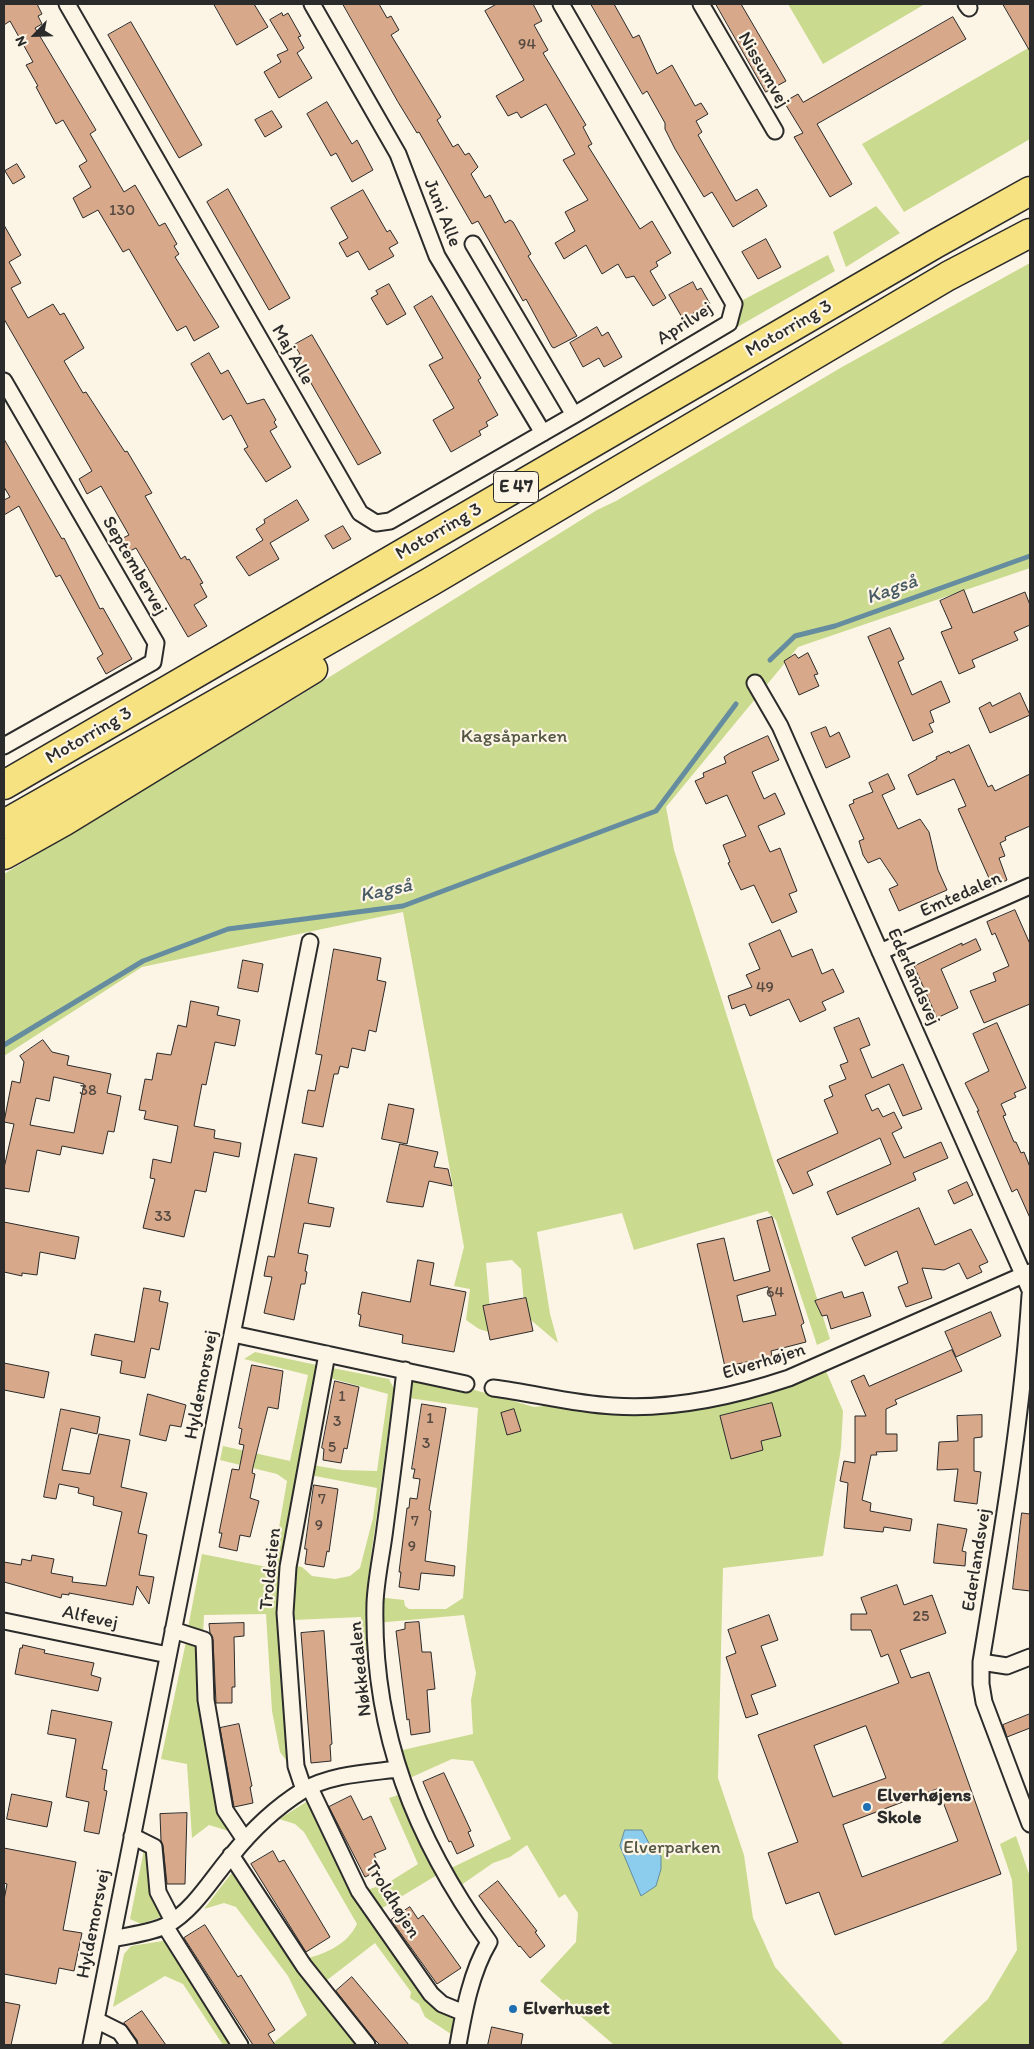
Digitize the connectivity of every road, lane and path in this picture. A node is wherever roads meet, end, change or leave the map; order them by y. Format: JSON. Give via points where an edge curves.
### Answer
{"nodes":[{"id":1,"x":67,"y":4,"type":"edge"},
{"id":2,"x":312,"y":4,"type":"edge"},
{"id":3,"x":561,"y":4,"type":"edge"},
{"id":4,"x":701,"y":4,"type":"edge"},
{"id":5,"x":775,"y":131,"type":"dead end"},
{"id":6,"x":1030,"y":191,"type":"edge"},
{"id":7,"x":1030,"y":233,"type":"edge"},
{"id":8,"x":473,"y":244,"type":"dead end"},
{"id":9,"x":4,"y":381,"type":"edge"},
{"id":10,"x":574,"y":415,"type":"junction"},
{"id":11,"x":543,"y":433,"type":"junction"},
{"id":12,"x":430,"y":582,"type":"junction"},
{"id":13,"x":755,"y":683,"type":"dead end"},
{"id":14,"x":4,"y":746,"type":"edge"},
{"id":15,"x":4,"y":785,"type":"edge"},
{"id":16,"x":4,"y":824,"type":"edge"},
{"id":17,"x":4,"y":855,"type":"edge"},
{"id":18,"x":1030,"y":886,"type":"edge"},
{"id":19,"x":310,"y":942,"type":"dead end"},
{"id":20,"x":880,"y":952,"type":"junction"},
{"id":21,"x":1027,"y":1274,"type":"edge"},
{"id":22,"x":1030,"y":1290,"type":"edge"},
{"id":23,"x":1030,"y":1295,"type":"edge"},
{"id":24,"x":233,"y":1334,"type":"junction"},
{"id":25,"x":327,"y":1354,"type":"junction"},
{"id":26,"x":405,"y":1370,"type":"junction"},
{"id":27,"x":466,"y":1384,"type":"dead end"},
{"id":28,"x":493,"y":1388,"type":"dead end"},
{"id":29,"x":4,"y":1621,"type":"edge"},
{"id":30,"x":173,"y":1630,"type":"junction"},
{"id":31,"x":168,"y":1655,"type":"junction"},
{"id":32,"x":1030,"y":1657,"type":"edge"},
{"id":33,"x":981,"y":1662,"type":"junction"},
{"id":34,"x":398,"y":1769,"type":"junction"},
{"id":35,"x":307,"y":1789,"type":"junction"},
{"id":36,"x":1030,"y":1824,"type":"edge"},
{"id":37,"x":132,"y":1836,"type":"junction"},
{"id":38,"x":245,"y":1840,"type":"junction"},
{"id":39,"x":232,"y":1855,"type":"junction"},
{"id":40,"x":169,"y":1924,"type":"junction"},
{"id":41,"x":112,"y":1939,"type":"junction"},
{"id":42,"x":464,"y":2013,"type":"junction"},
{"id":43,"x":96,"y":2020,"type":"junction"},
{"id":44,"x":91,"y":2045,"type":"edge"},
{"id":45,"x":129,"y":2045,"type":"edge"},
{"id":46,"x":240,"y":2045,"type":"edge"},
{"id":47,"x":367,"y":2045,"type":"edge"},
{"id":48,"x":458,"y":2045,"type":"edge"}],
"edges":[{"from":1,"to":11,"type":"street","name":"Maj Alle","via":[[360,513],[376,523],[390,521]]},
{"from":2,"to":11,"type":"street","name":"Juni Alle","via":[[398,154],[437,256]]},
{"from":3,"to":10,"type":"street","name":"Aprilvej","via":[[734,304],[729,323]]},
{"from":4,"to":5,"type":"street","name":"Nissumvej"},
{"from":6,"to":15,"type":"highway","name":"Motorring 3","number":"E 47"},
{"from":7,"to":12,"type":"highway","name":"Motorring 3","number":"E 47","via":[[948,276]]},
{"from":8,"to":10,"type":"street"},
{"from":9,"to":14,"type":"street","name":"Septembervej","via":[[156,643],[153,662]]},
{"from":10,"to":11,"type":"street","name":"Maj Alle"},
{"from":12,"to":16,"type":"highway","name":"Motorring 3","number":"E 47"},
{"from":12,"to":17,"type":"highway","via":[[336,655]]},
{"from":13,"to":20,"type":"street","name":"Ederlandsvej","via":[[780,726]]},
{"from":18,"to":20,"type":"street","name":"Emtedalen"},
{"from":19,"to":24,"type":"street","name":"Hyldemorsvej"},
{"from":20,"to":21,"type":"street","name":"Ederlandsvej"},
{"from":21,"to":22,"type":"street","name":"Ederlandsvej"},
{"from":21,"to":28,"type":"street","name":"Elverhøjen","via":[[789,1378],[708,1400],[614,1406]]},
{"from":23,"to":33,"type":"street","name":"Ederlandsvej","via":[[1009,1490]]},
{"from":24,"to":25,"type":"street"},
{"from":24,"to":30,"type":"street","name":"Hyldemorsvej"},
{"from":25,"to":26,"type":"street"},
{"from":25,"to":35,"type":"street","name":"Troldstien","via":[[288,1567],[285,1613],[296,1766]]},
{"from":26,"to":27,"type":"street"},
{"from":26,"to":34,"type":"street","name":"Nøkkedalen","via":[[375,1602],[384,1715]]},
{"from":29,"to":31,"type":"street","name":"Alfevej"},
{"from":30,"to":31,"type":"street","name":"Hyldemorsvej"},
{"from":30,"to":38,"type":"street","via":[[204,1640],[206,1700],[225,1810]]},
{"from":31,"to":37,"type":"street","name":"Hyldemorsvej"},
{"from":32,"to":33,"type":"street","via":[[1007,1666]]},
{"from":33,"to":36,"type":"street","name":"Ederlandsvej","via":[[984,1702]]},
{"from":34,"to":35,"type":"street","via":[[330,1779]]},
{"from":34,"to":42,"type":"street","name":"Nøkkedalen","via":[[438,1863],[460,1902],[489,1942]]},
{"from":35,"to":38,"type":"street","via":[[269,1815]]},
{"from":35,"to":42,"type":"street","name":"Troldhøjen","via":[[358,1891],[431,1994],[442,2004]]},
{"from":37,"to":40,"type":"street","via":[[154,1847],[158,1892]]},
{"from":37,"to":41,"type":"street","name":"Hyldemorsvej"},
{"from":38,"to":39,"type":"street"},
{"from":39,"to":40,"type":"street","via":[[194,1903]]},
{"from":39,"to":47,"type":"street","via":[[304,1966]]},
{"from":40,"to":41,"type":"street"},
{"from":40,"to":46,"type":"street"},
{"from":41,"to":43,"type":"street","name":"Hyldemorsvej"},
{"from":42,"to":48,"type":"street"},
{"from":43,"to":44,"type":"street","name":"Hyldemorsvej"},
{"from":43,"to":45,"type":"street","via":[[120,2032]]}]}
